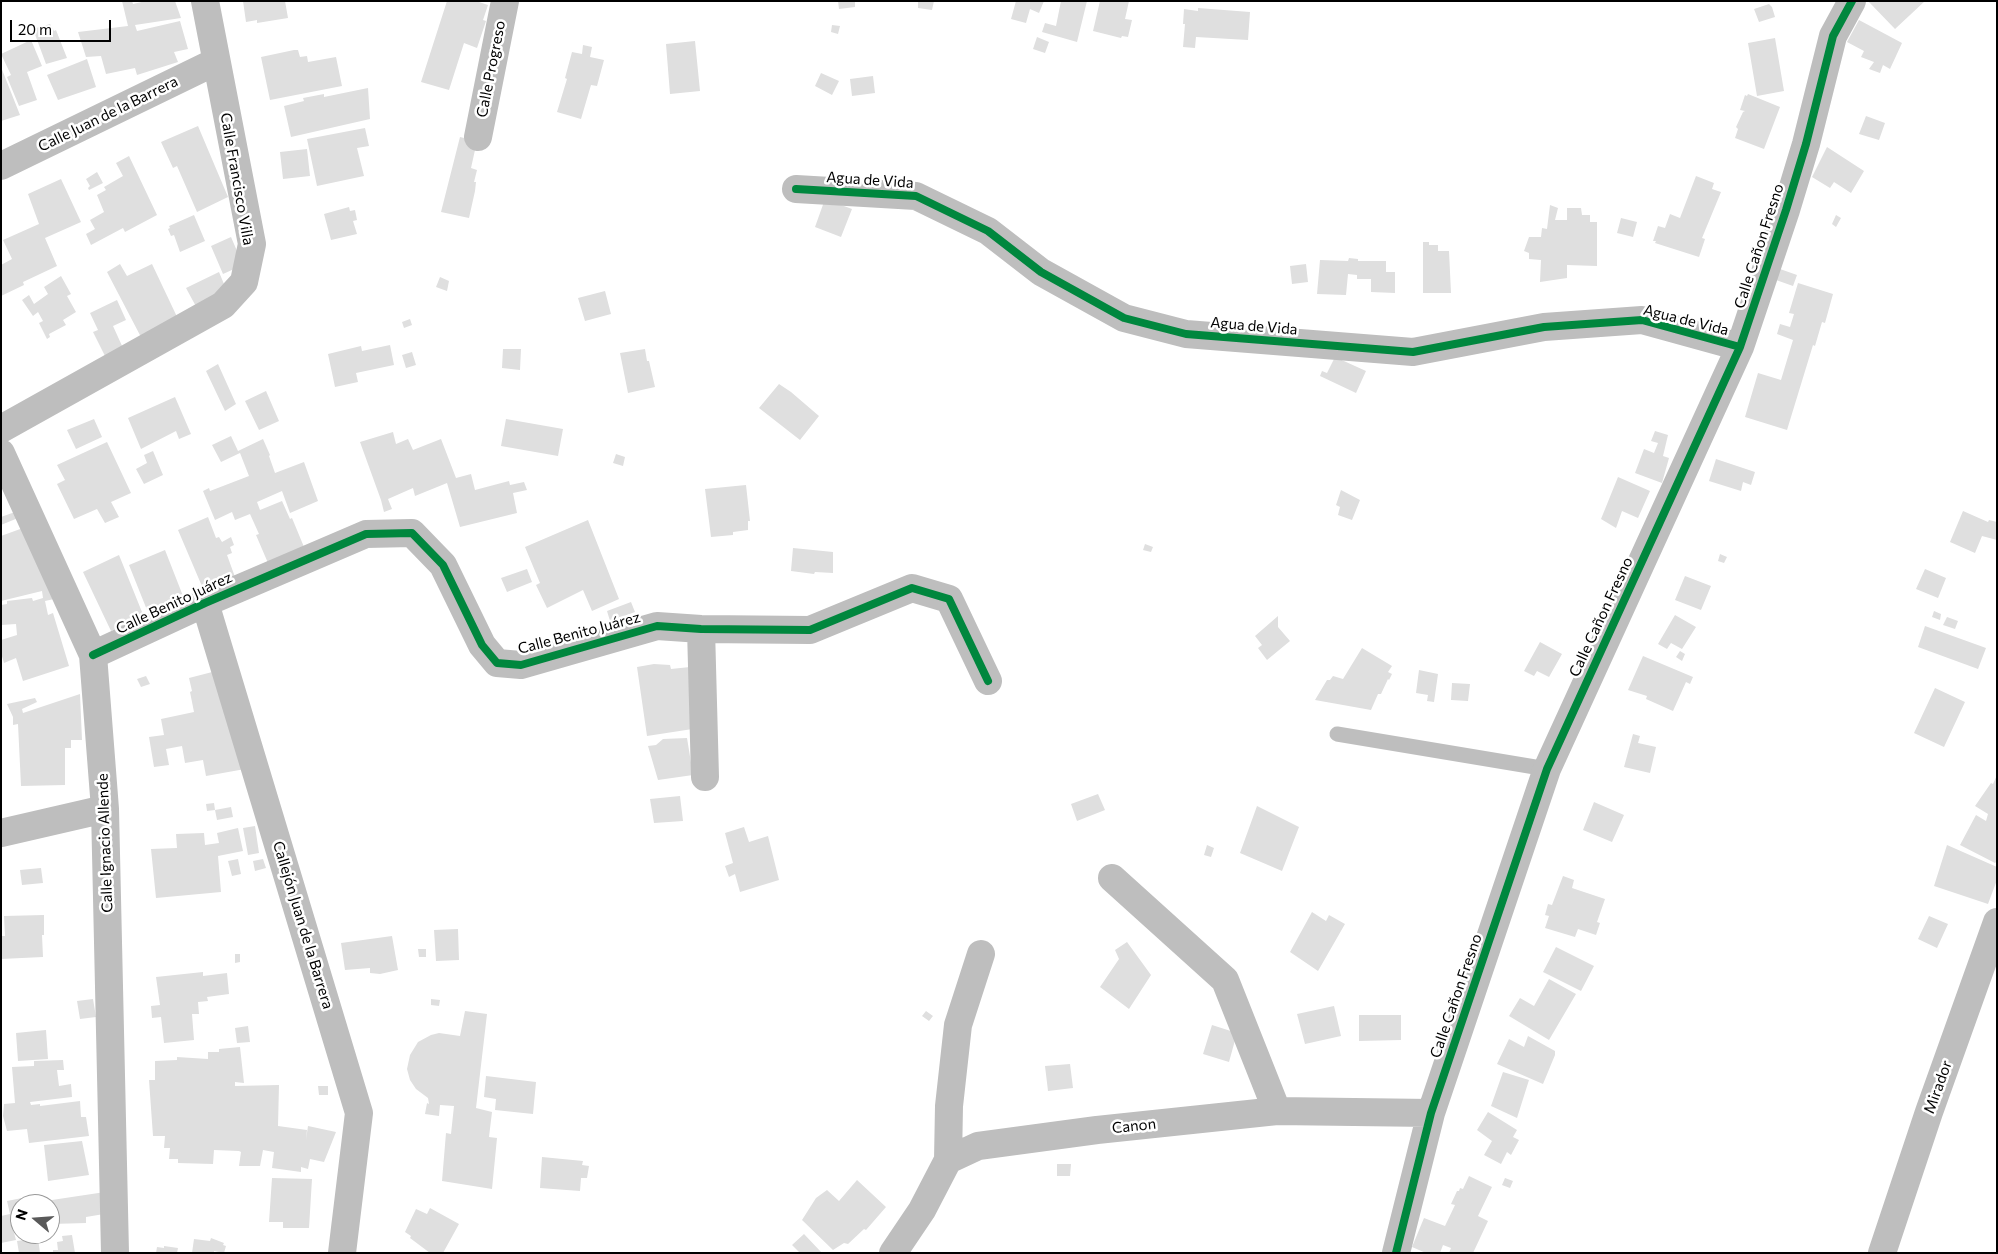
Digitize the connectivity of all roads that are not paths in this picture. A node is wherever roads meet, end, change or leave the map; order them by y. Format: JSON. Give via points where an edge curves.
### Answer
{"nodes":[{"id":1,"x":205,"y":1,"type":"edge"},
{"id":2,"x":504,"y":1,"type":"edge"},
{"id":3,"x":1852,"y":1,"type":"edge"},
{"id":4,"x":215,"y":62,"type":"junction"},
{"id":5,"x":478,"y":137,"type":"dead end"},
{"id":6,"x":1,"y":166,"type":"edge"},
{"id":7,"x":796,"y":189,"type":"dead end"},
{"id":8,"x":1740,"y":347,"type":"junction"},
{"id":9,"x":1,"y":429,"type":"edge"},
{"id":10,"x":1,"y":453,"type":"edge"},
{"id":11,"x":206,"y":603,"type":"junction"},
{"id":12,"x":701,"y":629,"type":"junction"},
{"id":13,"x":93,"y":655,"type":"junction"},
{"id":14,"x":988,"y":681,"type":"dead end"},
{"id":15,"x":1337,"y":734,"type":"dead end"},
{"id":16,"x":1547,"y":769,"type":"junction"},
{"id":17,"x":705,"y":777,"type":"dead end"},
{"id":18,"x":105,"y":809,"type":"junction"},
{"id":19,"x":1,"y":833,"type":"edge"},
{"id":20,"x":1112,"y":878,"type":"dead end"},
{"id":21,"x":1997,"y":922,"type":"edge"},
{"id":22,"x":981,"y":954,"type":"dead end"},
{"id":23,"x":1277,"y":1111,"type":"junction"},
{"id":24,"x":1431,"y":1113,"type":"junction"},
{"id":25,"x":948,"y":1160,"type":"junction"},
{"id":26,"x":115,"y":1253,"type":"edge"},
{"id":27,"x":342,"y":1253,"type":"edge"},
{"id":28,"x":893,"y":1253,"type":"edge"},
{"id":29,"x":1396,"y":1253,"type":"edge"},
{"id":30,"x":1882,"y":1253,"type":"edge"}],
"edges":[{"from":1,"to":4,"type":"street","name":"Calle Francisco Villa"},
{"from":2,"to":5,"type":"street","name":"Calle Progreso"},
{"from":3,"to":8,"type":"street","name":"Calle Cañon Fresno","via":[[1833,36],[1800,163]]},
{"from":4,"to":6,"type":"street","name":"Calle Juan de la Barrera"},
{"from":4,"to":9,"type":"street","name":"Calle Francisco Villa","via":[[252,244],[244,282],[223,305]]},
{"from":7,"to":8,"type":"street","name":"Agua de Vida","via":[[916,196],[988,231],[1041,272],[1124,318],[1186,334],[1413,352],[1544,327],[1642,320]]},
{"from":8,"to":16,"type":"street","name":"Calle Cañon Fresno"},
{"from":10,"to":13,"type":"street","name":"Calle Ignacio Allende"},
{"from":11,"to":12,"type":"street","name":"Calle Benito Juárez","via":[[366,534],[412,533],[443,565],[482,644],[497,663],[521,665],[657,626]]},
{"from":11,"to":13,"type":"street","name":"Calle Benito Juárez"},
{"from":11,"to":27,"type":"street","name":"Callejón Juan de la Barrera","via":[[359,1113]]},
{"from":12,"to":14,"type":"street","name":"Calle Benito Juárez","via":[[810,630],[912,588],[949,599]]},
{"from":12,"to":17,"type":"street"},
{"from":13,"to":18,"type":"street","name":"Calle Ignacio Allende"},
{"from":15,"to":16,"type":"lane"},
{"from":16,"to":24,"type":"street","name":"Calle Cañon Fresno"},
{"from":18,"to":19,"type":"street"},
{"from":18,"to":26,"type":"street","name":"Calle Ignacio Allende"},
{"from":20,"to":23,"type":"street","via":[[1225,980]]},
{"from":21,"to":30,"type":"street","name":"Mirador"},
{"from":22,"to":25,"type":"street","via":[[958,1025],[948,1106]]},
{"from":23,"to":24,"type":"street","name":"Canon"},
{"from":23,"to":25,"type":"street","name":"Canon","via":[[978,1146]]},
{"from":24,"to":29,"type":"street","name":"Calle Cañon Fresno"},
{"from":25,"to":28,"type":"street","via":[[922,1210]]}]}
